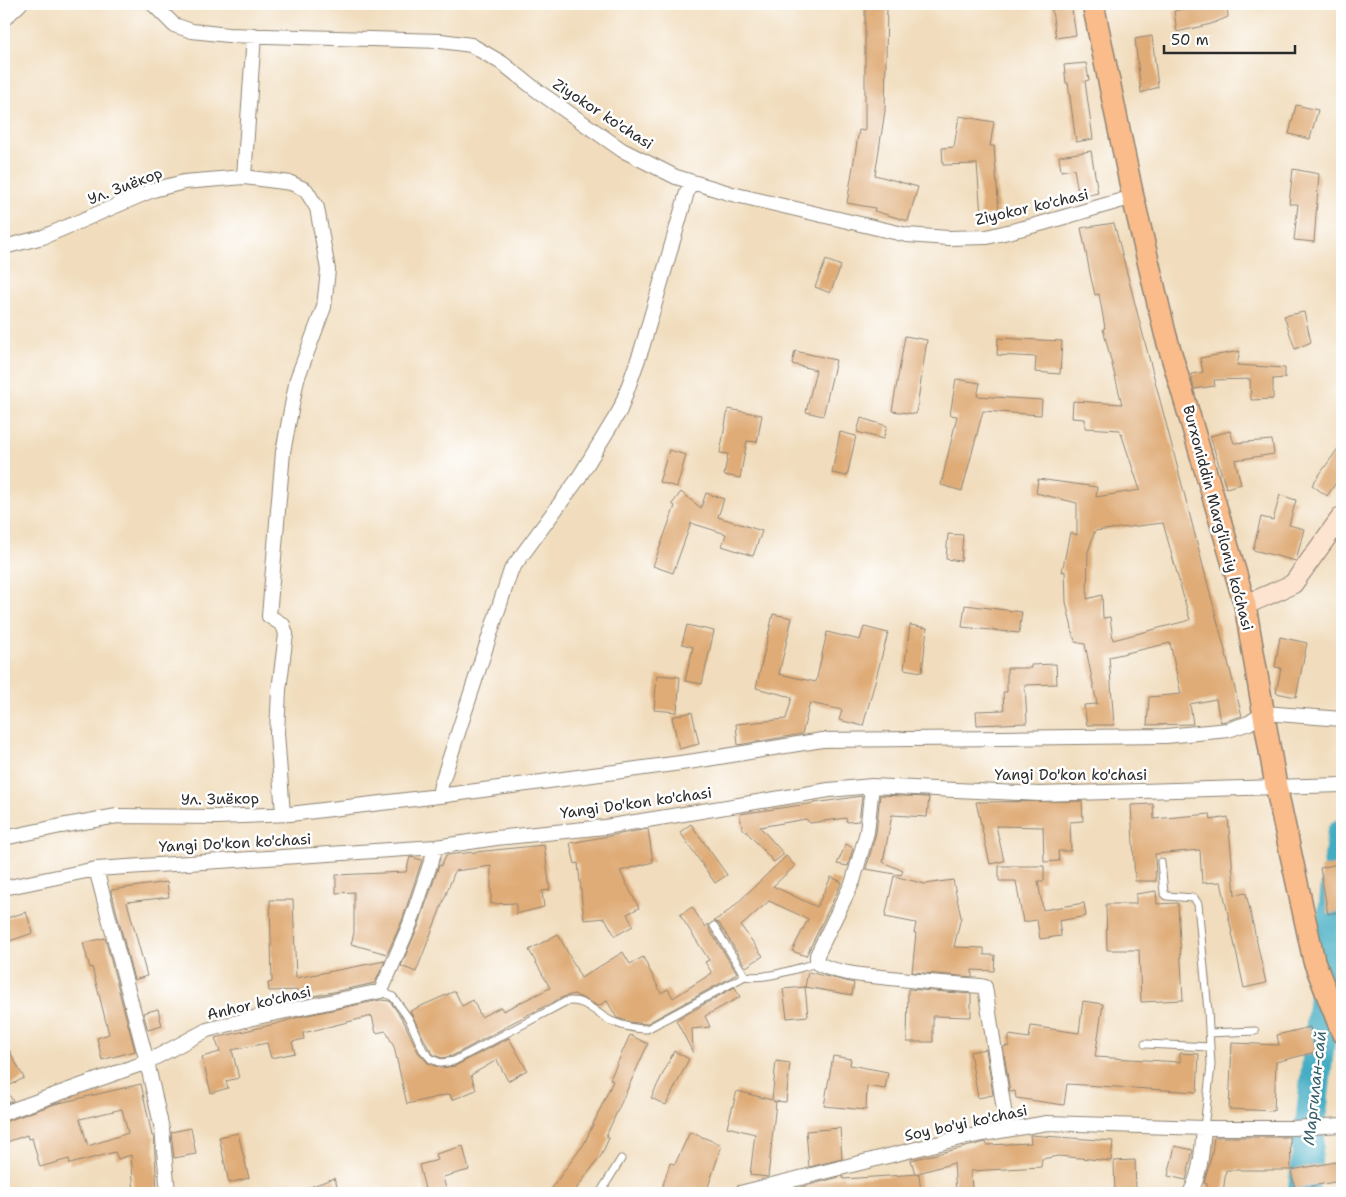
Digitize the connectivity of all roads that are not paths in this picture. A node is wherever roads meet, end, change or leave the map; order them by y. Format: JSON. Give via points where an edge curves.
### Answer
{"nodes":[{"id":1,"x":20,"y":4,"type":"edge"},
{"id":2,"x":153,"y":4,"type":"edge"},
{"id":3,"x":1093,"y":4,"type":"edge"},
{"id":4,"x":4,"y":19,"type":"edge"},
{"id":5,"x":254,"y":36,"type":"junction"},
{"id":6,"x":244,"y":177,"type":"junction"},
{"id":7,"x":690,"y":182,"type":"junction"},
{"id":8,"x":1133,"y":197,"type":"junction"},
{"id":9,"x":4,"y":247,"type":"edge"},
{"id":10,"x":1342,"y":516,"type":"edge"},
{"id":11,"x":1245,"y":605,"type":"junction"},
{"id":12,"x":1264,"y":713,"type":"junction"},
{"id":13,"x":1342,"y":719,"type":"edge"},
{"id":14,"x":1342,"y":785,"type":"edge"},
{"id":15,"x":872,"y":786,"type":"junction"},
{"id":16,"x":1276,"y":786,"type":"junction"},
{"id":17,"x":439,"y":796,"type":"junction"},
{"id":18,"x":283,"y":814,"type":"junction"},
{"id":19,"x":4,"y":838,"type":"edge"},
{"id":20,"x":436,"y":847,"type":"junction"},
{"id":21,"x":1161,"y":862,"type":"dead end"},
{"id":22,"x":96,"y":869,"type":"junction"},
{"id":23,"x":4,"y":888,"type":"edge"},
{"id":24,"x":714,"y":926,"type":"dead end"},
{"id":25,"x":817,"y":963,"type":"junction"},
{"id":26,"x":745,"y":976,"type":"junction"},
{"id":27,"x":381,"y":991,"type":"junction"},
{"id":28,"x":1254,"y":1032,"type":"dead end"},
{"id":29,"x":1342,"y":1032,"type":"edge"},
{"id":30,"x":1209,"y":1033,"type":"junction"},
{"id":31,"x":1145,"y":1044,"type":"dead end"},
{"id":32,"x":1210,"y":1047,"type":"junction"},
{"id":33,"x":147,"y":1062,"type":"junction"},
{"id":34,"x":4,"y":1113,"type":"edge"},
{"id":35,"x":1337,"y":1126,"type":"edge"},
{"id":36,"x":1204,"y":1128,"type":"junction"},
{"id":37,"x":1007,"y":1129,"type":"junction"},
{"id":38,"x":621,"y":1159,"type":"dead end"},
{"id":39,"x":168,"y":1193,"type":"edge"},
{"id":40,"x":600,"y":1193,"type":"edge"},
{"id":41,"x":740,"y":1193,"type":"edge"},
{"id":42,"x":1190,"y":1193,"type":"edge"}],
"edges":[{"from":1,"to":4,"type":"street"},
{"from":2,"to":5,"type":"street","name":"Ziyokor ko'chasi","via":[[174,25],[192,31]]},
{"from":3,"to":8,"type":"main road","name":"Burxoniddin Marg’iloniy ko’chasi"},
{"from":5,"to":6,"type":"street"},
{"from":5,"to":7,"type":"street","name":"Ziyokor ko'chasi","via":[[440,41],[471,45],[502,63],[622,150]]},
{"from":6,"to":9,"type":"street","name":"Ул. Зиёкор","via":[[184,182],[153,190],[43,237]]},
{"from":6,"to":18,"type":"street","name":"Ул. Зиёкор","via":[[291,183],[306,190],[318,208],[328,270],[324,307],[297,379],[283,452],[269,616],[283,625],[286,634],[277,733]]},
{"from":7,"to":8,"type":"street","name":"Ziyokor ko'chasi","via":[[907,235],[948,238],[987,237]]},
{"from":7,"to":17,"type":"street","via":[[645,339],[620,410],[578,479],[511,570]]},
{"from":8,"to":11,"type":"main road","name":"Burxoniddin Marg’iloniy ko’chasi","via":[[1165,333]]},
{"from":10,"to":11,"type":"main road","via":[[1293,584]]},
{"from":11,"to":12,"type":"main road","name":"Burxoniddin Marg’iloniy ko’chasi"},
{"from":12,"to":13,"type":"street"},
{"from":12,"to":16,"type":"main road","name":"Burxoniddin Marg’iloniy ko’chasi"},
{"from":12,"to":17,"type":"street","name":"Ул. Зиёкор","via":[[1249,723],[1228,730],[1166,736],[822,740]]},
{"from":14,"to":16,"type":"street","name":"Yangi Do'kon ko'chasi"},
{"from":15,"to":16,"type":"street","name":"Yangi Do'kon ko'chasi","via":[[1039,794]]},
{"from":15,"to":20,"type":"street","name":"Yangi Do'kon ko'chasi","via":[[605,827]]},
{"from":15,"to":25,"type":"street","via":[[867,832],[853,881],[817,956]]},
{"from":16,"to":29,"type":"main road","name":"Burxoniddin Marg’iloniy ko’chasi","via":[[1314,961]]},
{"from":17,"to":18,"type":"street","name":"Ул. Зиёкор"},
{"from":18,"to":19,"type":"street","name":"Ул. Зиёкор","via":[[117,816]]},
{"from":20,"to":22,"type":"street","name":"Yangi Do'kon ko'chasi"},
{"from":20,"to":27,"type":"street","via":[[410,924]]},
{"from":21,"to":30,"type":"lane","via":[[1164,893],[1171,897],[1194,898],[1198,904]]},
{"from":22,"to":23,"type":"street","name":"Yangi Do'kon ko'chasi"},
{"from":22,"to":33,"type":"street"},
{"from":24,"to":26,"type":"lane"},
{"from":25,"to":26,"type":"lane","via":[[766,976]]},
{"from":25,"to":37,"type":"street","via":[[858,974],[986,987]]},
{"from":26,"to":27,"type":"lane","via":[[646,1029],[631,1028],[611,1020],[580,1002],[564,1002],[454,1061],[441,1063],[430,1059],[423,1050],[409,1019],[393,996]]},
{"from":27,"to":33,"type":"street","name":"Anhor ko'chasi","via":[[208,1030]]},
{"from":28,"to":30,"type":"lane"},
{"from":30,"to":32,"type":"lane"},
{"from":31,"to":32,"type":"lane"},
{"from":32,"to":36,"type":"lane"},
{"from":33,"to":34,"type":"street","name":"Anhor ko'chasi"},
{"from":33,"to":39,"type":"street","via":[[162,1129]]},
{"from":35,"to":36,"type":"street","name":"Soy bo'yi ko'chasi"},
{"from":36,"to":37,"type":"street","name":"Soy bo'yi ko'chasi","via":[[1047,1123]]},
{"from":36,"to":42,"type":"street","via":[[1200,1167]]},
{"from":37,"to":41,"type":"street","name":"Soy bo'yi ko'chasi"},
{"from":38,"to":40,"type":"lane"}]}
